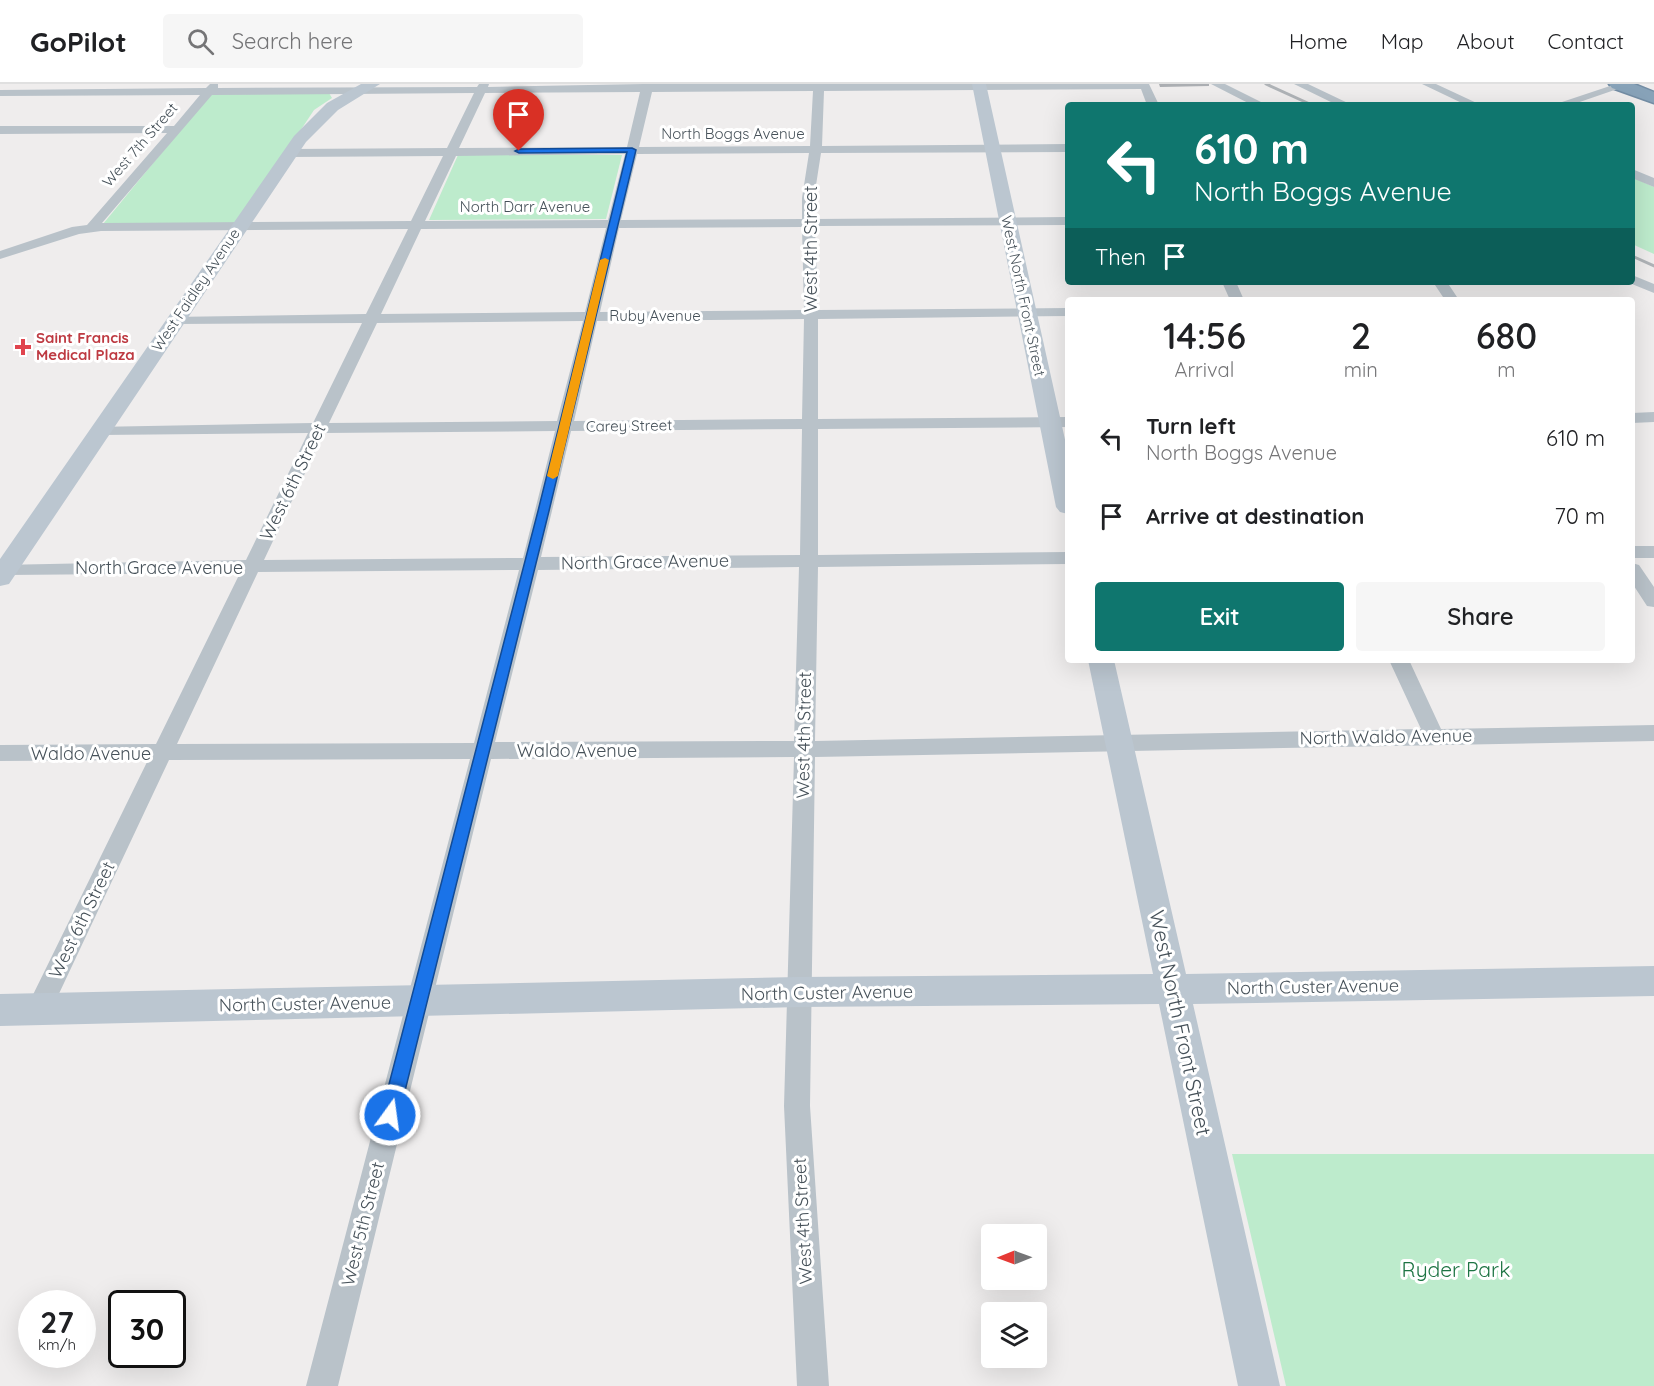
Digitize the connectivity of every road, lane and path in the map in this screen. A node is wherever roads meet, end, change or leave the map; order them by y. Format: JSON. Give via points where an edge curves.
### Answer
{"nodes":[{"id":1,"x":27,"y":84,"type":"edge"},
{"id":2,"x":1216,"y":84,"type":"edge"},
{"id":3,"x":1299,"y":84,"type":"edge"},
{"id":4,"x":1427,"y":84,"type":"edge"},
{"id":5,"x":1145,"y":85,"type":"edge"},
{"id":6,"x":1622,"y":85,"type":"edge"},
{"id":7,"x":648,"y":86,"type":"edge"},
{"id":8,"x":819,"y":86,"type":"edge"},
{"id":9,"x":979,"y":86,"type":"edge"},
{"id":10,"x":367,"y":87,"type":"edge"},
{"id":11,"x":482,"y":87,"type":"edge"},
{"id":12,"x":212,"y":88,"type":"edge"},
{"id":13,"x":0,"y":93,"type":"edge"},
{"id":14,"x":18,"y":93,"type":"junction"},
{"id":15,"x":1654,"y":98,"type":"edge"},
{"id":16,"x":1153,"y":102,"type":"edge"},
{"id":17,"x":1255,"y":102,"type":"edge"},
{"id":18,"x":1339,"y":102,"type":"edge"},
{"id":19,"x":1468,"y":102,"type":"edge"},
{"id":20,"x":1568,"y":102,"type":"edge"},
{"id":21,"x":6,"y":104,"type":"dead end"},
{"id":22,"x":176,"y":129,"type":"junction"},
{"id":23,"x":0,"y":130,"type":"edge"},
{"id":24,"x":816,"y":148,"type":"junction"},
{"id":25,"x":992,"y":148,"type":"junction"},
{"id":26,"x":1065,"y":148,"type":"edge"},
{"id":27,"x":632,"y":150,"type":"junction"},
{"id":28,"x":451,"y":152,"type":"junction"},
{"id":29,"x":290,"y":153,"type":"junction"},
{"id":30,"x":1635,"y":174,"type":"edge"},
{"id":31,"x":1654,"y":183,"type":"edge"},
{"id":32,"x":1065,"y":221,"type":"edge"},
{"id":33,"x":809,"y":222,"type":"junction"},
{"id":34,"x":1007,"y":222,"type":"junction"},
{"id":35,"x":614,"y":223,"type":"junction"},
{"id":36,"x":416,"y":224,"type":"junction"},
{"id":37,"x":240,"y":225,"type":"junction"},
{"id":38,"x":91,"y":228,"type":"junction"},
{"id":39,"x":0,"y":255,"type":"edge"},
{"id":40,"x":1635,"y":280,"type":"edge"},
{"id":41,"x":1654,"y":289,"type":"edge"},
{"id":42,"x":1065,"y":312,"type":"edge"},
{"id":43,"x":1026,"y":313,"type":"junction"},
{"id":44,"x":811,"y":315,"type":"junction"},
{"id":45,"x":591,"y":317,"type":"junction"},
{"id":46,"x":371,"y":319,"type":"junction"},
{"id":47,"x":175,"y":320,"type":"junction"},
{"id":48,"x":1654,"y":417,"type":"edge"},
{"id":49,"x":1635,"y":418,"type":"edge"},
{"id":50,"x":1059,"y":422,"type":"edge"},
{"id":51,"x":810,"y":424,"type":"junction"},
{"id":52,"x":565,"y":427,"type":"junction"},
{"id":53,"x":318,"y":429,"type":"junction"},
{"id":54,"x":100,"y":430,"type":"junction"},
{"id":55,"x":1065,"y":479,"type":"edge"},
{"id":56,"x":1635,"y":552,"type":"edge"},
{"id":57,"x":1654,"y":552,"type":"edge"},
{"id":58,"x":1065,"y":558,"type":"edge"},
{"id":59,"x":808,"y":560,"type":"junction"},
{"id":60,"x":530,"y":564,"type":"junction"},
{"id":61,"x":251,"y":567,"type":"junction"},
{"id":62,"x":3,"y":573,"type":"edge"},
{"id":63,"x":1635,"y":573,"type":"edge"},
{"id":64,"x":1654,"y":601,"type":"edge"},
{"id":65,"x":1102,"y":663,"type":"edge"},
{"id":66,"x":1399,"y":663,"type":"edge"},
{"id":67,"x":1654,"y":733,"type":"edge"},
{"id":68,"x":1434,"y":736,"type":"junction"},
{"id":69,"x":1119,"y":743,"type":"junction"},
{"id":70,"x":803,"y":749,"type":"junction"},
{"id":71,"x":483,"y":751,"type":"junction"},
{"id":72,"x":0,"y":753,"type":"edge"},
{"id":73,"x":162,"y":754,"type":"junction"},
{"id":74,"x":1654,"y":981,"type":"edge"},
{"id":75,"x":1172,"y":989,"type":"junction"},
{"id":76,"x":799,"y":992,"type":"junction"},
{"id":77,"x":419,"y":1002,"type":"junction"},
{"id":78,"x":39,"y":1009,"type":"junction"},
{"id":79,"x":0,"y":1010,"type":"edge"},
{"id":80,"x":322,"y":1386,"type":"edge"},
{"id":81,"x":813,"y":1386,"type":"edge"},
{"id":82,"x":1259,"y":1386,"type":"edge"}],
"edges":[{"from":1,"to":14,"type":"street"},
{"from":2,"to":17,"type":"street"},
{"from":3,"to":18,"type":"street"},
{"from":4,"to":19,"type":"street"},
{"from":5,"to":9,"type":"street"},
{"from":5,"to":16,"type":"street"},
{"from":6,"to":15,"type":"highway"},
{"from":6,"to":20,"type":"street"},
{"from":7,"to":8,"type":"street"},
{"from":7,"to":11,"type":"street"},
{"from":7,"to":27,"type":"street","name":"West 5th Street"},
{"from":8,"to":9,"type":"street"},
{"from":8,"to":24,"type":"street","name":"West 4th Street"},
{"from":9,"to":25,"type":"street","name":"West North Front Street"},
{"from":10,"to":11,"type":"street"},
{"from":10,"to":12,"type":"street"},
{"from":10,"to":29,"type":"street","name":"West Faidley Avenue","via":[[340,99],[319,116]]},
{"from":11,"to":28,"type":"street","name":"West 6th Street"},
{"from":12,"to":14,"type":"street"},
{"from":12,"to":22,"type":"street","name":"West 7th Street"},
{"from":13,"to":14,"type":"street"},
{"from":14,"to":21,"type":"street"},
{"from":22,"to":23,"type":"street"},
{"from":22,"to":38,"type":"street","name":"West 7th Street"},
{"from":24,"to":25,"type":"street","name":"North Boggs Avenue"},
{"from":24,"to":27,"type":"street","name":"North Boggs Avenue"},
{"from":24,"to":33,"type":"street","name":"West 4th Street","via":[[808,198]]},
{"from":25,"to":26,"type":"street","name":"North Boggs Avenue"},
{"from":25,"to":34,"type":"street","name":"West North Front Street"},
{"from":27,"to":28,"type":"street","name":"North Boggs Avenue"},
{"from":27,"to":35,"type":"street","name":"West 5th Street"},
{"from":28,"to":29,"type":"street","name":"North Boggs Avenue"},
{"from":28,"to":36,"type":"street","name":"West 6th Street"},
{"from":29,"to":37,"type":"street","name":"West Faidley Avenue"},
{"from":30,"to":31,"type":"street"},
{"from":32,"to":34,"type":"street","name":"North Darr Avenue"},
{"from":33,"to":34,"type":"street","name":"North Darr Avenue"},
{"from":33,"to":35,"type":"street","name":"North Darr Avenue"},
{"from":33,"to":44,"type":"street","name":"West 4th Street"},
{"from":34,"to":43,"type":"street","name":"West North Front Street"},
{"from":35,"to":36,"type":"street","name":"North Darr Avenue"},
{"from":35,"to":45,"type":"street","name":"West 5th Street"},
{"from":36,"to":37,"type":"street","name":"North Darr Avenue"},
{"from":36,"to":46,"type":"street","name":"West 6th Street"},
{"from":37,"to":38,"type":"street","name":"North Darr Avenue"},
{"from":37,"to":47,"type":"street","name":"West Faidley Avenue"},
{"from":38,"to":39,"type":"street","name":"North Darr Avenue"},
{"from":40,"to":41,"type":"street"},
{"from":42,"to":43,"type":"street","name":"Ruby Avenue"},
{"from":43,"to":44,"type":"street","name":"Ruby Avenue"},
{"from":43,"to":50,"type":"street","name":"West North Front Street"},
{"from":44,"to":45,"type":"street","name":"Ruby Avenue"},
{"from":44,"to":51,"type":"street","name":"West 4th Street"},
{"from":45,"to":46,"type":"street","name":"Ruby Avenue"},
{"from":45,"to":52,"type":"street","name":"West 5th Street"},
{"from":46,"to":47,"type":"street","name":"Ruby Avenue"},
{"from":46,"to":53,"type":"street","name":"West 6th Street"},
{"from":47,"to":54,"type":"street","name":"West Faidley Avenue"},
{"from":48,"to":49,"type":"street"},
{"from":50,"to":51,"type":"street","name":"Carey Street"},
{"from":50,"to":55,"type":"street","name":"West North Front Street"},
{"from":51,"to":52,"type":"street","name":"Carey Street"},
{"from":51,"to":59,"type":"street","name":"West 4th Street"},
{"from":52,"to":53,"type":"street","name":"Carey Street"},
{"from":52,"to":60,"type":"street","name":"West 5th Street"},
{"from":53,"to":54,"type":"street","name":"Carey Street"},
{"from":53,"to":61,"type":"street","name":"West 6th Street"},
{"from":54,"to":62,"type":"street","name":"West Faidley Avenue"},
{"from":56,"to":57,"type":"street"},
{"from":58,"to":59,"type":"street","name":"North Grace Avenue"},
{"from":59,"to":60,"type":"street","name":"North Grace Avenue"},
{"from":59,"to":70,"type":"street","name":"West 4th Street"},
{"from":60,"to":61,"type":"street","name":"North Grace Avenue"},
{"from":60,"to":71,"type":"street","name":"West 5th Street"},
{"from":61,"to":62,"type":"street","name":"North Grace Avenue"},
{"from":61,"to":73,"type":"street","name":"West 6th Street"},
{"from":63,"to":64,"type":"street"},
{"from":65,"to":69,"type":"street","name":"West North Front Street"},
{"from":66,"to":68,"type":"street"},
{"from":67,"to":68,"type":"street","name":"North Waldo Avenue"},
{"from":68,"to":69,"type":"street","name":"North Waldo Avenue"},
{"from":69,"to":70,"type":"street","name":"Waldo Avenue"},
{"from":69,"to":75,"type":"street","name":"West North Front Street"},
{"from":70,"to":71,"type":"street","name":"Waldo Avenue"},
{"from":70,"to":76,"type":"street","name":"West 4th Street"},
{"from":71,"to":73,"type":"street","name":"Waldo Avenue"},
{"from":71,"to":77,"type":"street","name":"West 5th Street"},
{"from":72,"to":73,"type":"street","name":"Waldo Avenue"},
{"from":73,"to":78,"type":"street","name":"West 6th Street"},
{"from":74,"to":75,"type":"street","name":"North Custer Avenue"},
{"from":75,"to":76,"type":"street","name":"North Custer Avenue"},
{"from":75,"to":82,"type":"street","name":"West North Front Street"},
{"from":76,"to":77,"type":"street","name":"North Custer Avenue"},
{"from":76,"to":81,"type":"street","name":"West 4th Street","via":[[798,1167]]},
{"from":77,"to":78,"type":"street","name":"North Custer Avenue"},
{"from":77,"to":80,"type":"street","name":"West 5th Street"},
{"from":78,"to":79,"type":"street","name":"North Custer Avenue"}]}
